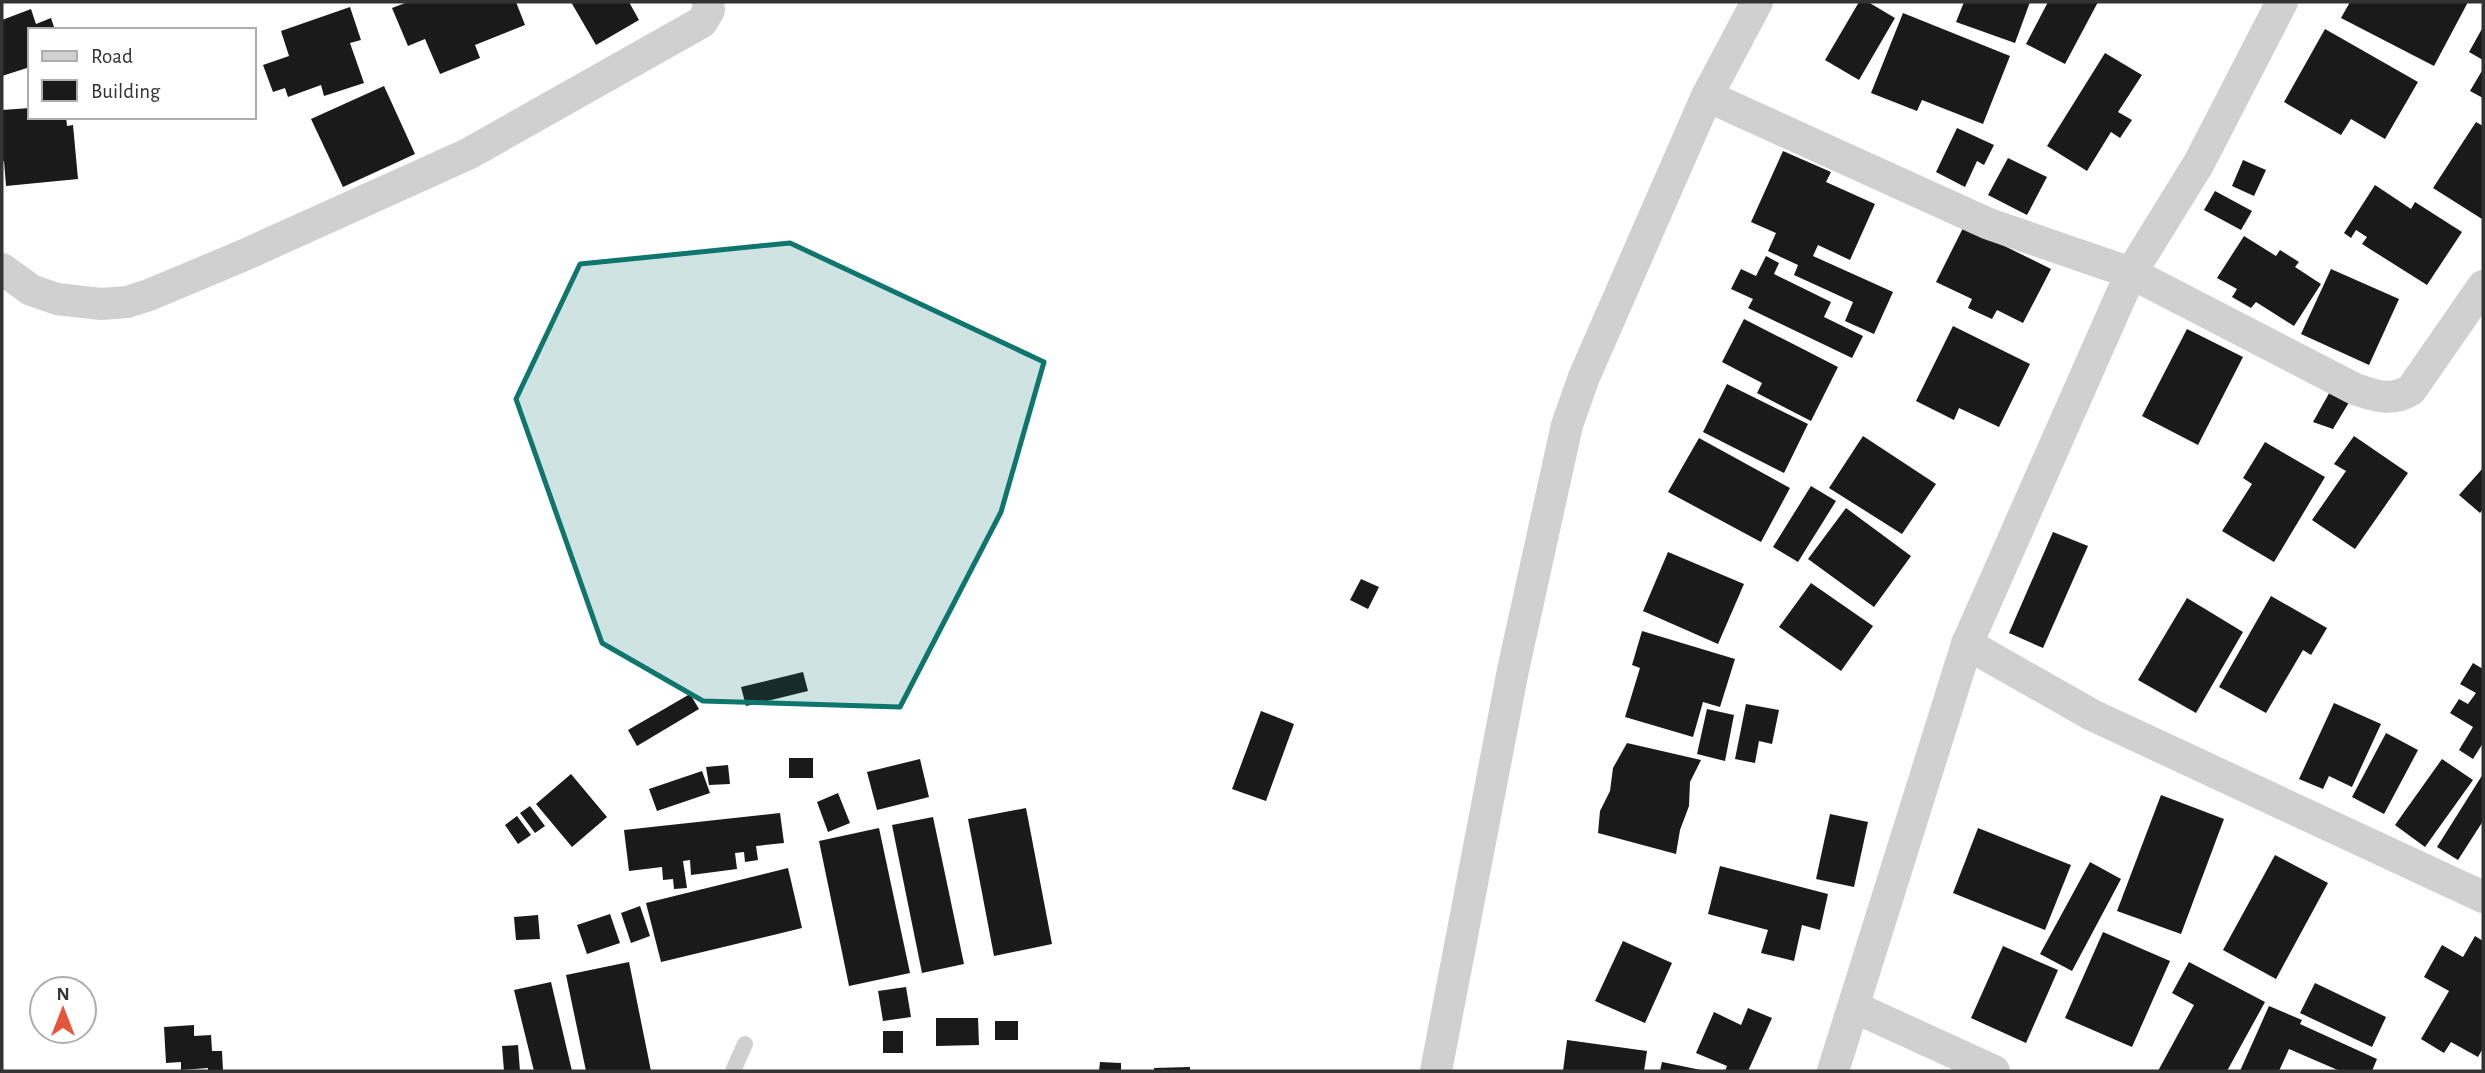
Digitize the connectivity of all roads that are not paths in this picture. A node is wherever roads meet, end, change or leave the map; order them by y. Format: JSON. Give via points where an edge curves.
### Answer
{"nodes":[{"id":1,"x":708,"y":2,"type":"edge"},
{"id":2,"x":1757,"y":2,"type":"edge"},
{"id":3,"x":2282,"y":2,"type":"edge"},
{"id":4,"x":1707,"y":96,"type":"junction"},
{"id":5,"x":2,"y":269,"type":"edge"},
{"id":6,"x":2131,"y":273,"type":"junction"},
{"id":7,"x":2483,"y":286,"type":"edge"},
{"id":8,"x":1966,"y":644,"type":"junction"},
{"id":9,"x":2483,"y":897,"type":"edge"},
{"id":10,"x":1854,"y":1007,"type":"junction"},
{"id":11,"x":745,"y":1044,"type":"dead end"},
{"id":12,"x":733,"y":1071,"type":"edge"},
{"id":13,"x":1436,"y":1071,"type":"edge"},
{"id":14,"x":1833,"y":1071,"type":"edge"},
{"id":15,"x":1994,"y":1071,"type":"edge"}],
"edges":[{"from":1,"to":5,"type":"street","via":[[702,22],[468,155],[149,295],[101,304],[57,299],[31,290]]},
{"from":2,"to":4,"type":"street"},
{"from":3,"to":6,"type":"street","via":[[2199,163]]},
{"from":4,"to":6,"type":"street","via":[[1989,224]]},
{"from":4,"to":13,"type":"street","via":[[1567,425],[1513,670]]},
{"from":6,"to":7,"type":"street","via":[[2355,389],[2379,397],[2399,397],[2411,390]]},
{"from":6,"to":8,"type":"street"},
{"from":8,"to":9,"type":"street","via":[[2092,715]]},
{"from":8,"to":10,"type":"street"},
{"from":10,"to":14,"type":"street"},
{"from":10,"to":15,"type":"street"},
{"from":11,"to":12,"type":"lane"}]}
